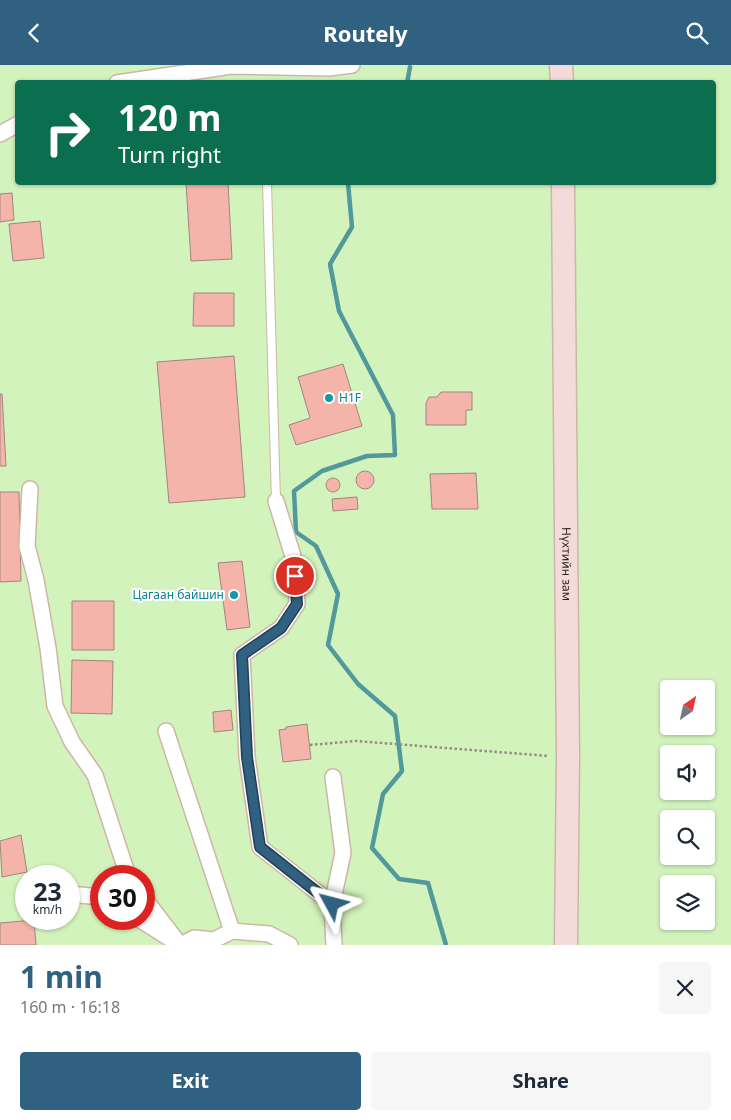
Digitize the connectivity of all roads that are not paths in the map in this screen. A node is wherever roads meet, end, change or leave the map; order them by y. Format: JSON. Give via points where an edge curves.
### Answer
{"nodes":[{"id":1,"x":352,"y":65,"type":"edge"},
{"id":2,"x":561,"y":65,"type":"edge"},
{"id":3,"x":137,"y":80,"type":"edge"},
{"id":4,"x":562,"y":80,"type":"edge"},
{"id":5,"x":15,"y":126,"type":"edge"},
{"id":6,"x":0,"y":134,"type":"edge"},
{"id":7,"x":267,"y":185,"type":"edge"},
{"id":8,"x":563,"y":185,"type":"edge"},
{"id":9,"x":30,"y":489,"type":"dead end"},
{"id":10,"x":276,"y":501,"type":"joint"},
{"id":11,"x":166,"y":731,"type":"dead end"},
{"id":12,"x":333,"y":777,"type":"dead end"},
{"id":13,"x":124,"y":865,"type":"edge"},
{"id":14,"x":332,"y":904,"type":"junction"},
{"id":15,"x":155,"y":912,"type":"edge"},
{"id":16,"x":155,"y":929,"type":"edge"},
{"id":17,"x":232,"y":931,"type":"junction"},
{"id":18,"x":212,"y":943,"type":"edge"},
{"id":19,"x":180,"y":945,"type":"edge"},
{"id":20,"x":290,"y":945,"type":"edge"},
{"id":21,"x":334,"y":945,"type":"edge"},
{"id":22,"x":566,"y":945,"type":"edge"}],
"edges":[{"from":1,"to":3,"type":"street","via":[[231,66]]},
{"from":2,"to":4,"type":"street"},
{"from":5,"to":6,"type":"street"},
{"from":7,"to":10,"type":"lane"},
{"from":8,"to":22,"type":"street","name":"Нүхтийн зам","via":[[568,757]]},
{"from":9,"to":13,"type":"street","via":[[26,546],[36,580],[55,706],[72,742],[95,775]]},
{"from":10,"to":14,"type":"street","via":[[295,563],[297,604],[281,628],[242,655],[248,766],[260,847]]},
{"from":11,"to":17,"type":"street"},
{"from":12,"to":14,"type":"street","via":[[343,853]]},
{"from":14,"to":21,"type":"street"},
{"from":15,"to":19,"type":"street"},
{"from":16,"to":19,"type":"street"},
{"from":17,"to":18,"type":"street"},
{"from":17,"to":20,"type":"street","via":[[269,934]]},
{"from":18,"to":19,"type":"street","via":[[194,938]]}]}
